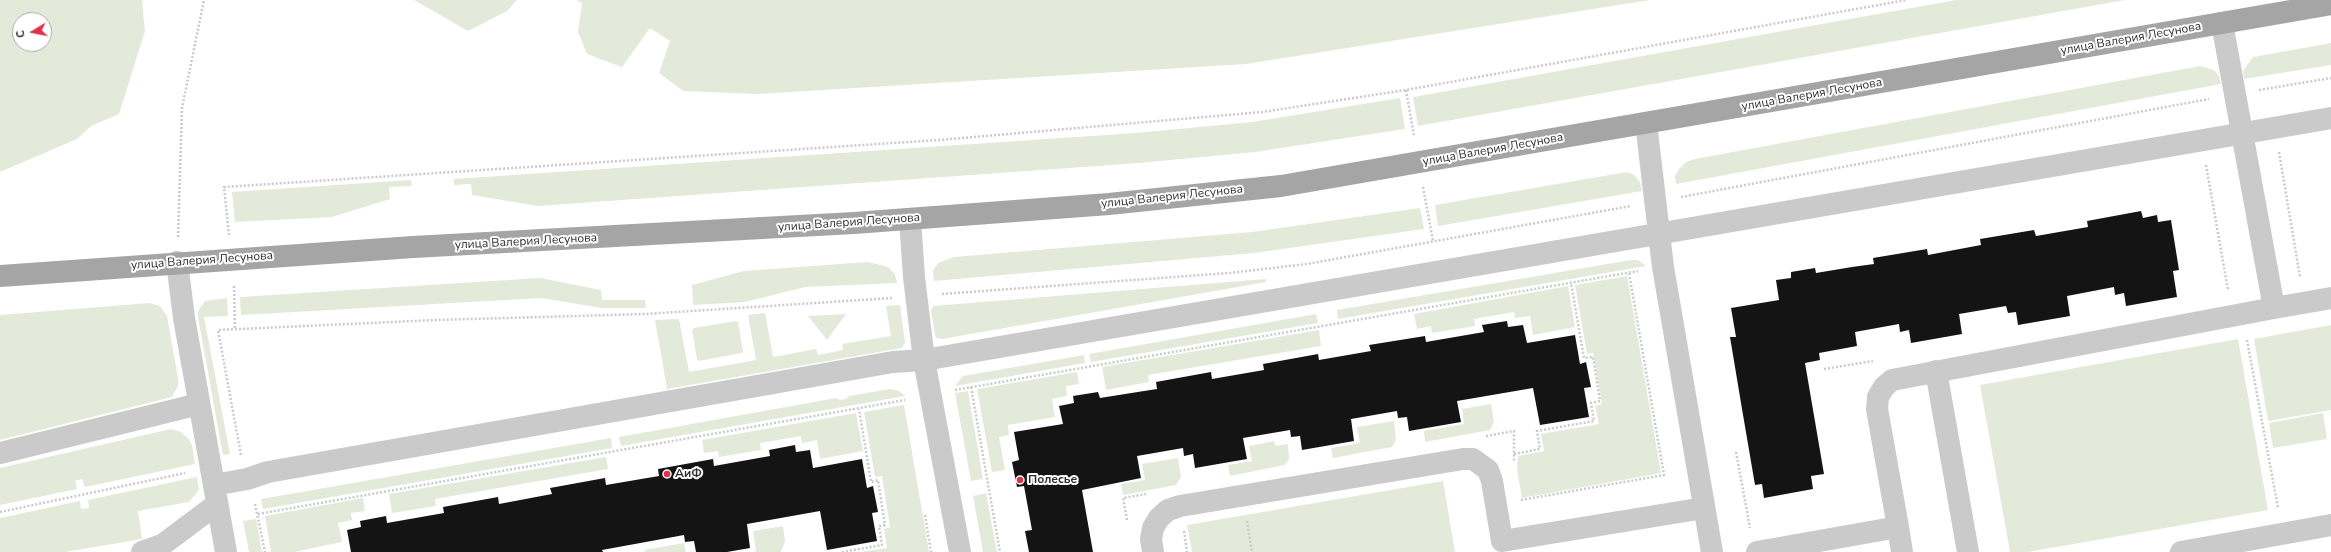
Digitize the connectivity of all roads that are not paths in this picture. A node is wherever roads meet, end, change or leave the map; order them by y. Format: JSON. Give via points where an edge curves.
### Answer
{"nodes":[{"id":1,"x":2331,"y":4,"type":"edge"},
{"id":2,"x":2222,"y":23,"type":"junction"},
{"id":3,"x":2331,"y":118,"type":"edge"},
{"id":4,"x":1646,"y":123,"type":"junction"},
{"id":5,"x":2242,"y":134,"type":"junction"},
{"id":6,"x":910,"y":219,"type":"junction"},
{"id":7,"x":1659,"y":233,"type":"junction"},
{"id":8,"x":177,"y":262,"type":"junction"},
{"id":9,"x":0,"y":276,"type":"edge"},
{"id":10,"x":2331,"y":298,"type":"edge"},
{"id":11,"x":2274,"y":308,"type":"junction"},
{"id":12,"x":924,"y":360,"type":"junction"},
{"id":13,"x":1936,"y":371,"type":"junction"},
{"id":14,"x":200,"y":404,"type":"junction"},
{"id":15,"x":0,"y":453,"type":"edge"},
{"id":16,"x":214,"y":484,"type":"junction"},
{"id":17,"x":1704,"y":508,"type":"junction"},
{"id":18,"x":2331,"y":525,"type":"edge"},
{"id":19,"x":1898,"y":527,"type":"junction"},
{"id":20,"x":1754,"y":542,"type":"edge"},
{"id":21,"x":1503,"y":547,"type":"edge"},
{"id":22,"x":142,"y":552,"type":"edge"},
{"id":23,"x":226,"y":552,"type":"edge"},
{"id":24,"x":960,"y":552,"type":"edge"},
{"id":25,"x":1153,"y":552,"type":"edge"},
{"id":26,"x":1712,"y":552,"type":"edge"},
{"id":27,"x":1902,"y":552,"type":"edge"},
{"id":28,"x":1968,"y":552,"type":"edge"},
{"id":29,"x":2181,"y":552,"type":"edge"}],
"edges":[{"from":1,"to":2,"type":"main road","name":"улица Валерия Лесунова"},
{"from":2,"to":4,"type":"main road","name":"улица Валерия Лесунова"},
{"from":2,"to":5,"type":"lane"},
{"from":3,"to":5,"type":"lane"},
{"from":4,"to":6,"type":"main road","name":"улица Валерия Лесунова","via":[[1281,186],[1109,204]]},
{"from":4,"to":7,"type":"lane"},
{"from":5,"to":7,"type":"lane"},
{"from":5,"to":11,"type":"lane"},
{"from":6,"to":8,"type":"main road","name":"улица Валерия Лесунова"},
{"from":6,"to":12,"type":"lane"},
{"from":7,"to":12,"type":"lane"},
{"from":7,"to":17,"type":"lane"},
{"from":8,"to":9,"type":"main road","name":"улица Валерия Лесунова"},
{"from":8,"to":14,"type":"lane","via":[[184,318]]},
{"from":10,"to":11,"type":"lane"},
{"from":11,"to":13,"type":"lane"},
{"from":12,"to":16,"type":"lane","via":[[893,362],[284,469],[247,479]]},
{"from":12,"to":24,"type":"lane"},
{"from":13,"to":19,"type":"lane","via":[[1892,380],[1884,386],[1878,397],[1877,409]]},
{"from":13,"to":28,"type":"lane"},
{"from":14,"to":15,"type":"lane"},
{"from":14,"to":16,"type":"lane"},
{"from":16,"to":22,"type":"lane","via":[[162,545]]},
{"from":16,"to":23,"type":"lane"},
{"from":17,"to":21,"type":"lane"},
{"from":17,"to":26,"type":"lane"},
{"from":18,"to":29,"type":"lane"},
{"from":19,"to":20,"type":"lane"},
{"from":19,"to":27,"type":"lane"},
{"from":21,"to":25,"type":"lane","via":[[1488,470],[1473,459],[1463,459],[1180,506],[1168,510],[1156,523],[1151,539]]}]}
